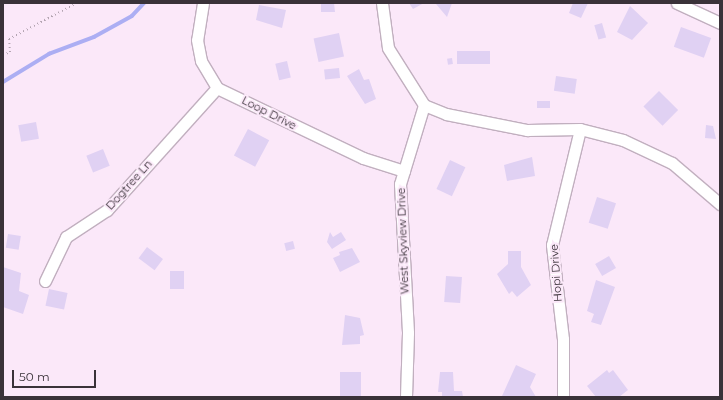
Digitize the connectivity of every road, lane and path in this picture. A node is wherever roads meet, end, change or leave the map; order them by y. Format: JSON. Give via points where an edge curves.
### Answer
{"nodes":[{"id":1,"x":77,"y":3,"type":"edge"},
{"id":2,"x":203,"y":3,"type":"edge"},
{"id":3,"x":382,"y":3,"type":"edge"},
{"id":4,"x":677,"y":3,"type":"edge"},
{"id":5,"x":720,"y":23,"type":"edge"},
{"id":6,"x":3,"y":55,"type":"edge"},
{"id":7,"x":217,"y":88,"type":"junction"},
{"id":8,"x":424,"y":106,"type":"junction"},
{"id":9,"x":580,"y":129,"type":"junction"},
{"id":10,"x":404,"y":171,"type":"junction"},
{"id":11,"x":720,"y":204,"type":"edge"},
{"id":12,"x":45,"y":281,"type":"dead end"},
{"id":13,"x":406,"y":397,"type":"edge"},
{"id":14,"x":564,"y":397,"type":"edge"}],
"edges":[{"from":1,"to":6,"type":"path","via":[[9,39],[10,52]]},
{"from":2,"to":7,"type":"street","via":[[197,40],[201,61]]},
{"from":3,"to":8,"type":"street","via":[[388,48]]},
{"from":4,"to":5,"type":"street"},
{"from":7,"to":10,"type":"street","name":"Loop Drive","via":[[363,158]]},
{"from":7,"to":12,"type":"street","name":"Dogtree Ln","via":[[107,210],[66,237]]},
{"from":8,"to":9,"type":"street","via":[[446,114],[527,130]]},
{"from":8,"to":10,"type":"street","name":"West Skyview Drive"},
{"from":9,"to":11,"type":"street","via":[[623,140],[672,163]]},
{"from":9,"to":14,"type":"street","name":"Hopi Drive","via":[[552,245],[563,339]]},
{"from":10,"to":13,"type":"street","name":"West Skyview Drive","via":[[400,184],[408,333]]}]}
